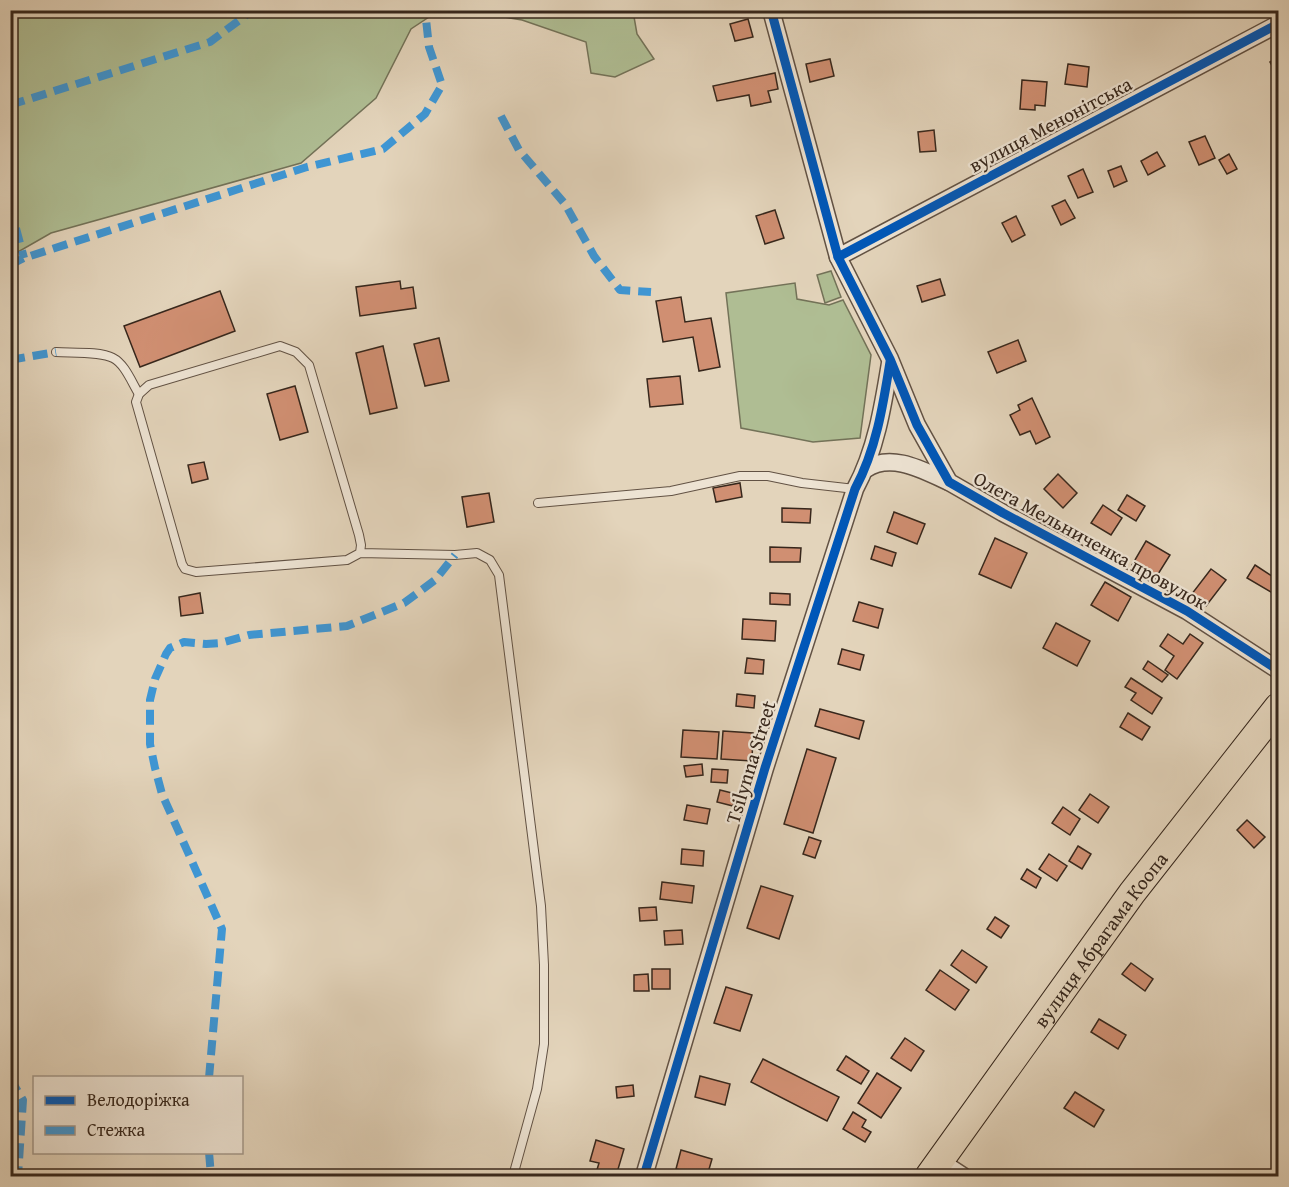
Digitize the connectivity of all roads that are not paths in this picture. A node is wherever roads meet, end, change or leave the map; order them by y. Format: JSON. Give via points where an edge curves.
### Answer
{"nodes":[{"id":1,"x":771,"y":10,"type":"edge"},
{"id":2,"x":1278,"y":24,"type":"edge"},
{"id":3,"x":838,"y":256,"type":"junction"},
{"id":4,"x":56,"y":352,"type":"dead end"},
{"id":5,"x":890,"y":359,"type":"junction"},
{"id":6,"x":139,"y":394,"type":"junction"},
{"id":7,"x":866,"y":469,"type":"junction"},
{"id":8,"x":949,"y":482,"type":"junction"},
{"id":9,"x":855,"y":489,"type":"junction"},
{"id":10,"x":538,"y":503,"type":"dead end"},
{"id":11,"x":360,"y":553,"type":"junction"},
{"id":12,"x":1275,"y":662,"type":"edge"},
{"id":13,"x":1278,"y":707,"type":"edge"},
{"id":14,"x":934,"y":1169,"type":"edge"},
{"id":15,"x":513,"y":1176,"type":"edge"},
{"id":16,"x":644,"y":1176,"type":"edge"},
{"id":17,"x":963,"y":1176,"type":"edge"}],
"edges":[{"from":1,"to":3,"type":"street","name":"Олега Мельниченка провулок"},
{"from":2,"to":3,"type":"street","name":"вулиця Менонітська"},
{"from":3,"to":5,"type":"street","name":"Олега Мельниченка провулок"},
{"from":4,"to":6,"type":"lane","via":[[113,358]]},
{"from":5,"to":7,"type":"street","name":"Tsilynna Street"},
{"from":5,"to":8,"type":"street","name":"Олега Мельниченка провулок","via":[[917,425]]},
{"from":6,"to":11,"type":"lane","via":[[136,402],[185,569],[196,572],[347,560]]},
{"from":6,"to":11,"type":"lane","via":[[149,385],[280,346],[296,352],[309,365],[359,535]]},
{"from":7,"to":8,"type":"street","via":[[875,463],[899,463]]},
{"from":7,"to":9,"type":"street","name":"Tsilynna Street"},
{"from":8,"to":12,"type":"street","name":"Олега Мельниченка провулок"},
{"from":9,"to":10,"type":"lane","via":[[768,476],[740,476],[671,491]]},
{"from":9,"to":16,"type":"street","name":"Tsilynna Street","via":[[765,768]]},
{"from":11,"to":15,"type":"lane","via":[[477,553],[490,560],[499,575],[541,906],[544,965],[544,1044],[537,1089]]},
{"from":13,"to":14,"type":"main road","name":"вулиця Абрагама Коопа","via":[[1132,893]]},
{"from":14,"to":17,"type":"street"}]}
